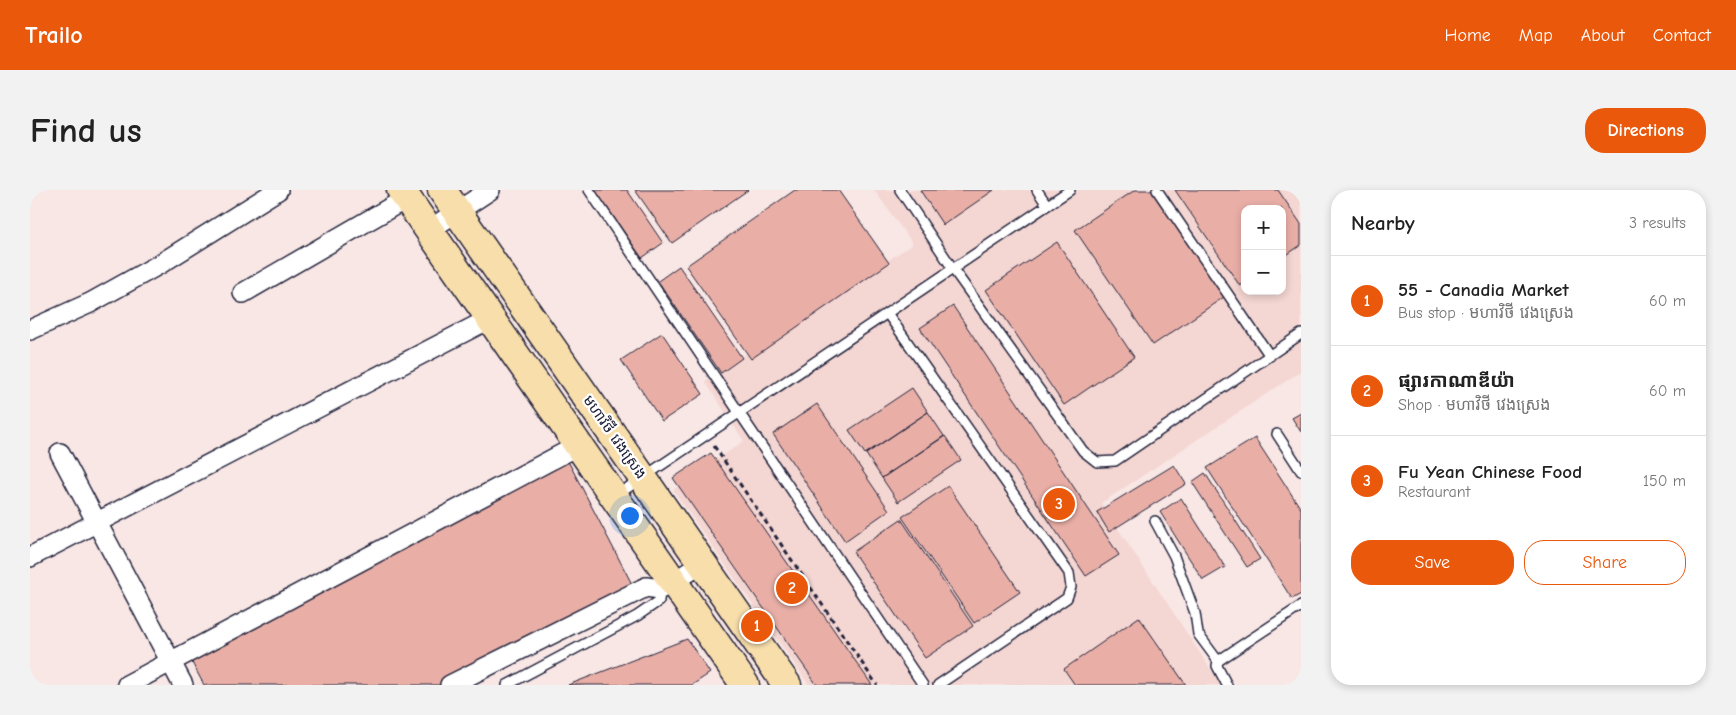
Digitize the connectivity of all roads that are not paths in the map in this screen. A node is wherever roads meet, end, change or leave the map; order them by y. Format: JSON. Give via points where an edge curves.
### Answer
{"nodes":[{"id":1,"x":278,"y":190,"type":"edge"},
{"id":2,"x":490,"y":190,"type":"edge"},
{"id":3,"x":589,"y":190,"type":"edge"},
{"id":4,"x":900,"y":190,"type":"edge"},
{"id":5,"x":1037,"y":190,"type":"edge"},
{"id":6,"x":1070,"y":190,"type":"edge"},
{"id":7,"x":1157,"y":190,"type":"edge"},
{"id":8,"x":404,"y":194,"type":"edge"},
{"id":9,"x":450,"y":201,"type":"edge"},
{"id":10,"x":1047,"y":205,"type":"junction"},
{"id":11,"x":429,"y":230,"type":"junction"},
{"id":12,"x":953,"y":269,"type":"junction"},
{"id":13,"x":243,"y":293,"type":"dead end"},
{"id":14,"x":887,"y":313,"type":"junction"},
{"id":15,"x":490,"y":318,"type":"junction"},
{"id":16,"x":30,"y":330,"type":"edge"},
{"id":17,"x":1301,"y":334,"type":"edge"},
{"id":18,"x":1270,"y":356,"type":"junction"},
{"id":19,"x":739,"y":413,"type":"junction"},
{"id":20,"x":1277,"y":434,"type":"dead end"},
{"id":21,"x":579,"y":444,"type":"junction"},
{"id":22,"x":60,"y":453,"type":"dead end"},
{"id":23,"x":1301,"y":471,"type":"edge"},
{"id":24,"x":643,"y":478,"type":"junction"},
{"id":25,"x":615,"y":497,"type":"junction"},
{"id":26,"x":1155,"y":521,"type":"dead end"},
{"id":27,"x":96,"y":522,"type":"junction"},
{"id":28,"x":30,"y":557,"type":"edge"},
{"id":29,"x":702,"y":563,"type":"junction"},
{"id":30,"x":667,"y":586,"type":"junction"},
{"id":31,"x":1301,"y":606,"type":"edge"},
{"id":32,"x":1218,"y":661,"type":"junction"},
{"id":33,"x":170,"y":662,"type":"junction"},
{"id":34,"x":127,"y":685,"type":"edge"},
{"id":35,"x":183,"y":685,"type":"edge"},
{"id":36,"x":450,"y":685,"type":"edge"},
{"id":37,"x":507,"y":685,"type":"edge"},
{"id":38,"x":745,"y":685,"type":"edge"},
{"id":39,"x":787,"y":685,"type":"edge"},
{"id":40,"x":923,"y":685,"type":"edge"},
{"id":41,"x":938,"y":685,"type":"edge"},
{"id":42,"x":1227,"y":685,"type":"edge"}],
"edges":[{"from":1,"to":16,"type":"street","via":[[145,273],[90,304]]},
{"from":2,"to":9,"type":"street"},
{"from":3,"to":19,"type":"lane"},
{"from":4,"to":12,"type":"lane"},
{"from":5,"to":10,"type":"lane"},
{"from":6,"to":10,"type":"lane"},
{"from":7,"to":18,"type":"lane"},
{"from":8,"to":11,"type":"main road"},
{"from":8,"to":13,"type":"street"},
{"from":9,"to":11,"type":"street"},
{"from":9,"to":24,"type":"main road","name":"មហាវិថី វេងស្រេង"},
{"from":10,"to":12,"type":"lane"},
{"from":11,"to":15,"type":"main road"},
{"from":12,"to":14,"type":"lane"},
{"from":12,"to":18,"type":"lane","via":[[1083,451],[1098,462],[1114,461]]},
{"from":14,"to":19,"type":"lane"},
{"from":14,"to":41,"type":"lane","via":[[1069,573],[1071,587],[1067,598]]},
{"from":15,"to":21,"type":"main road"},
{"from":15,"to":27,"type":"street"},
{"from":17,"to":18,"type":"lane"},
{"from":19,"to":24,"type":"lane"},
{"from":19,"to":40,"type":"lane"},
{"from":20,"to":23,"type":"lane"},
{"from":21,"to":25,"type":"main road"},
{"from":21,"to":33,"type":"street"},
{"from":22,"to":27,"type":"street"},
{"from":24,"to":25,"type":"lane"},
{"from":24,"to":29,"type":"main road","name":"មហាវិថី វេងស្រេង"},
{"from":25,"to":30,"type":"main road"},
{"from":26,"to":32,"type":"lane","via":[[1174,556],[1195,613],[1198,634]]},
{"from":27,"to":28,"type":"street"},
{"from":27,"to":33,"type":"street"},
{"from":29,"to":30,"type":"street"},
{"from":29,"to":39,"type":"main road","name":"មហាវិថី វេងស្រេង"},
{"from":30,"to":36,"type":"street","via":[[646,586]]},
{"from":30,"to":37,"type":"lane","via":[[659,601],[637,616]]},
{"from":30,"to":38,"type":"main road"},
{"from":31,"to":32,"type":"lane"},
{"from":32,"to":42,"type":"lane","via":[[1217,666]]},
{"from":33,"to":34,"type":"street"},
{"from":33,"to":35,"type":"street"}]}
